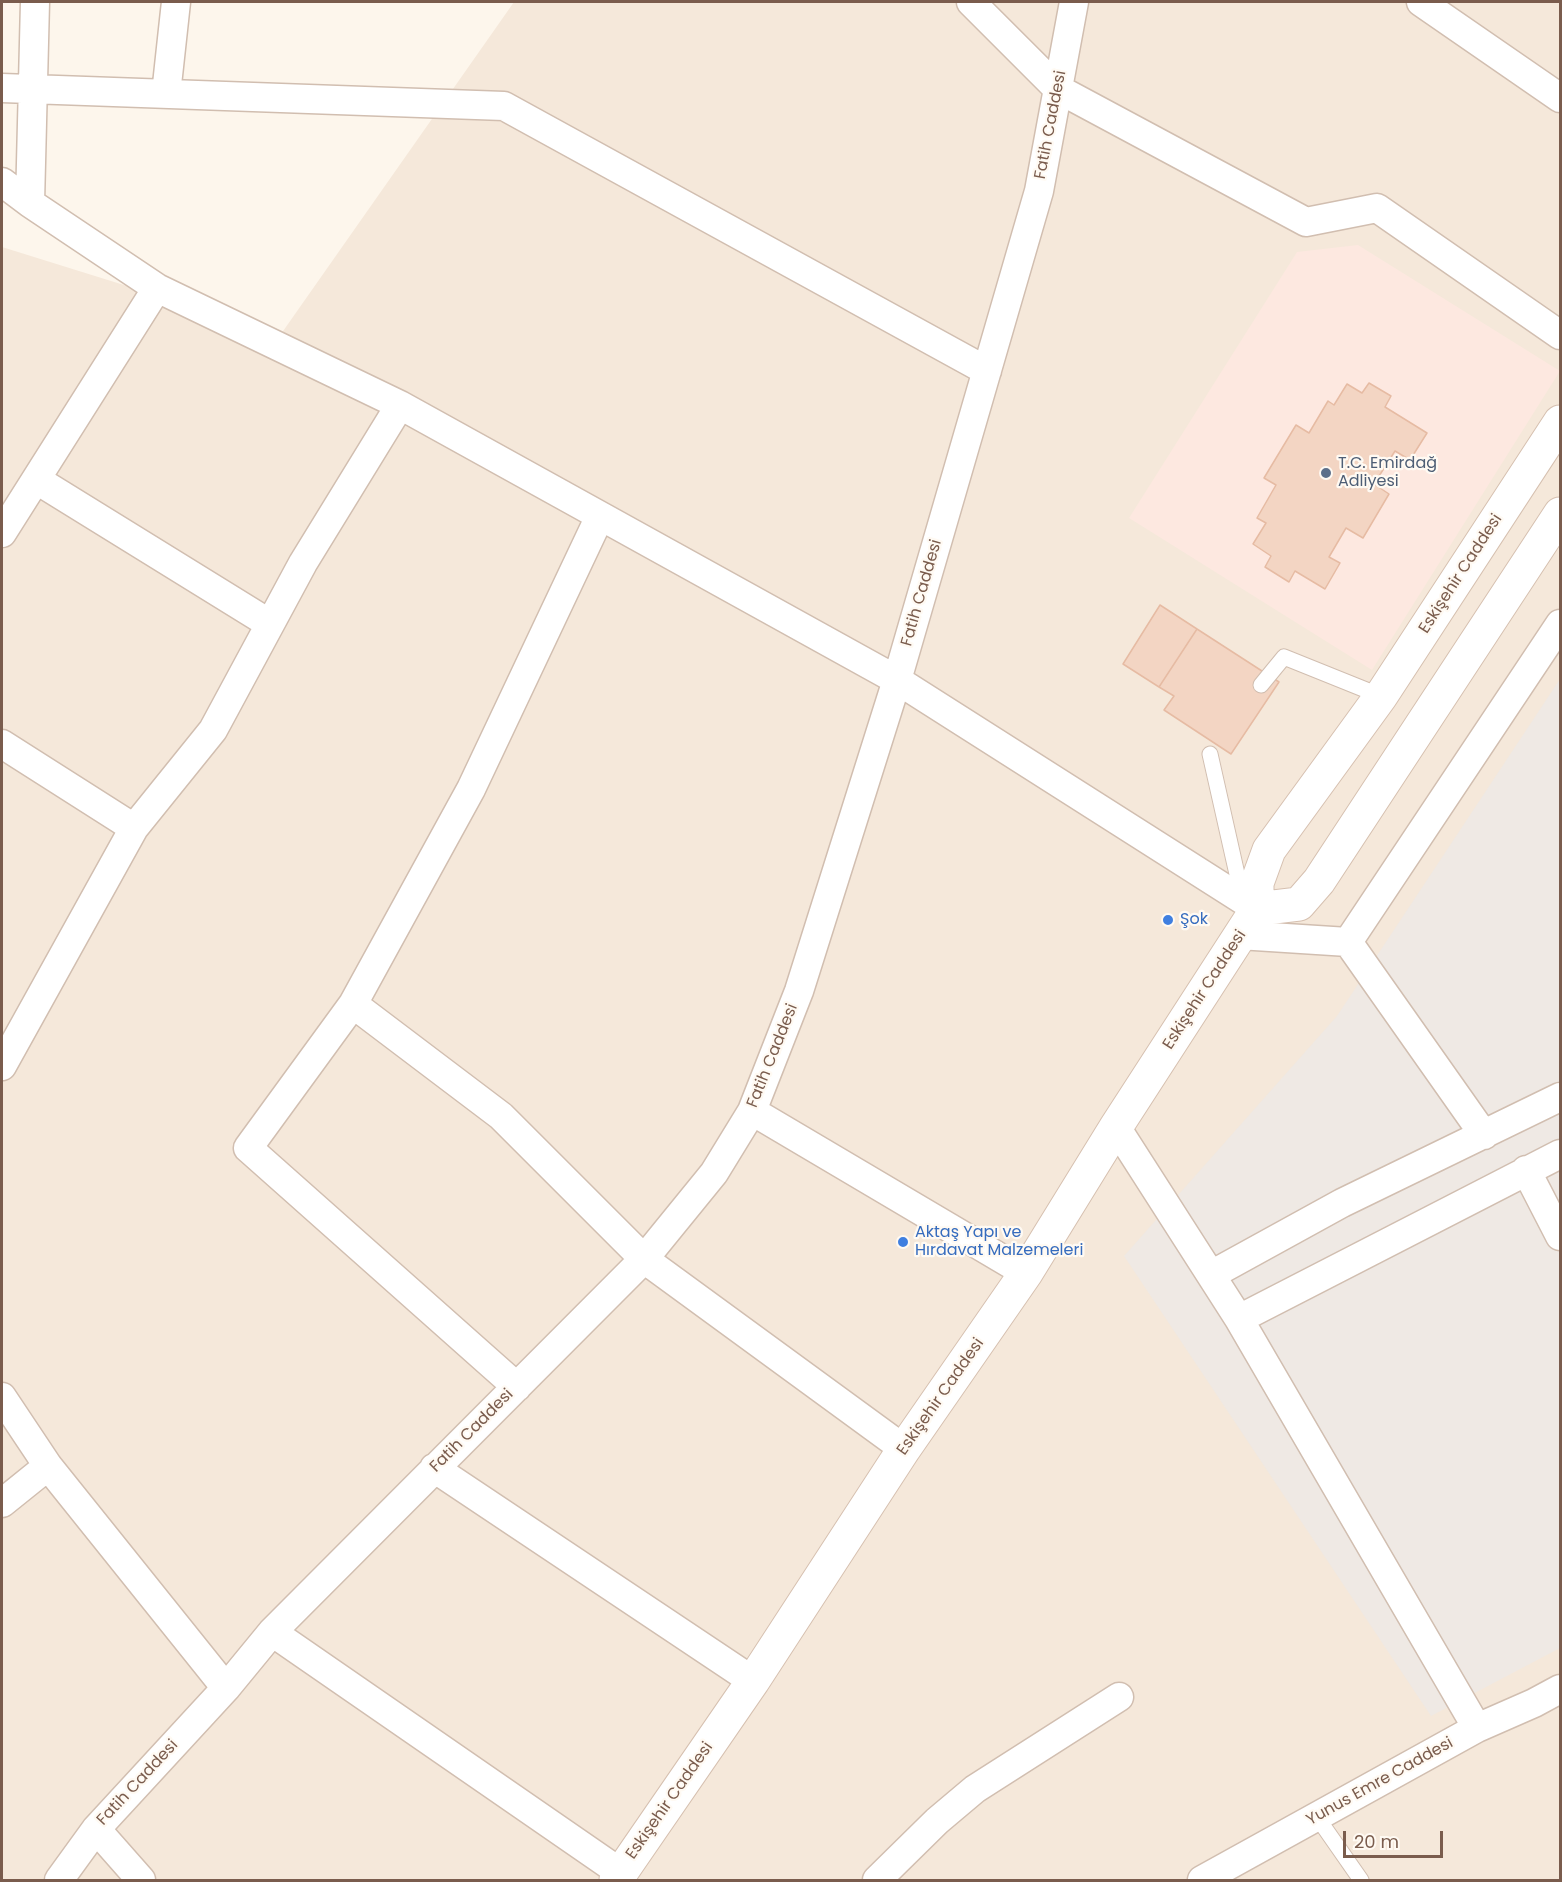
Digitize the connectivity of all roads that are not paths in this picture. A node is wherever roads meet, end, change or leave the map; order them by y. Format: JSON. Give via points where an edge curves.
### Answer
{"nodes":[{"id":1,"x":35,"y":2,"type":"edge"},
{"id":2,"x":176,"y":2,"type":"edge"},
{"id":3,"x":971,"y":2,"type":"edge"},
{"id":4,"x":1074,"y":2,"type":"edge"},
{"id":5,"x":1433,"y":5,"type":"edge"},
{"id":6,"x":2,"y":88,"type":"edge"},
{"id":7,"x":33,"y":89,"type":"junction"},
{"id":8,"x":1058,"y":90,"type":"junction"},
{"id":9,"x":166,"y":94,"type":"junction"},
{"id":10,"x":1560,"y":98,"type":"edge"},
{"id":11,"x":2,"y":182,"type":"edge"},
{"id":12,"x":30,"y":203,"type":"junction"},
{"id":13,"x":157,"y":288,"type":"junction"},
{"id":14,"x":1560,"y":335,"type":"edge"},
{"id":15,"x":987,"y":371,"type":"junction"},
{"id":16,"x":400,"y":405,"type":"junction"},
{"id":17,"x":1560,"y":422,"type":"edge"},
{"id":18,"x":37,"y":480,"type":"junction"},
{"id":19,"x":1560,"y":514,"type":"edge"},
{"id":20,"x":600,"y":516,"type":"junction"},
{"id":21,"x":2,"y":533,"type":"edge"},
{"id":22,"x":270,"y":624,"type":"junction"},
{"id":23,"x":1560,"y":624,"type":"edge"},
{"id":24,"x":897,"y":680,"type":"junction"},
{"id":25,"x":1261,"y":685,"type":"dead end"},
{"id":26,"x":1381,"y":696,"type":"junction"},
{"id":27,"x":2,"y":744,"type":"edge"},
{"id":28,"x":1210,"y":754,"type":"dead end"},
{"id":29,"x":134,"y":828,"type":"junction"},
{"id":30,"x":1248,"y":922,"type":"junction"},
{"id":31,"x":1348,"y":942,"type":"junction"},
{"id":32,"x":353,"y":1004,"type":"junction"},
{"id":33,"x":2,"y":1066,"type":"edge"},
{"id":34,"x":1560,"y":1097,"type":"edge"},
{"id":35,"x":752,"y":1111,"type":"junction"},
{"id":36,"x":1116,"y":1127,"type":"junction"},
{"id":37,"x":1484,"y":1135,"type":"junction"},
{"id":38,"x":1560,"y":1155,"type":"edge"},
{"id":39,"x":1526,"y":1170,"type":"junction"},
{"id":40,"x":1560,"y":1236,"type":"edge"},
{"id":41,"x":644,"y":1259,"type":"junction"},
{"id":42,"x":1026,"y":1274,"type":"junction"},
{"id":43,"x":1211,"y":1275,"type":"junction"},
{"id":44,"x":1239,"y":1318,"type":"junction"},
{"id":45,"x":518,"y":1386,"type":"junction"},
{"id":46,"x":2,"y":1397,"type":"edge"},
{"id":47,"x":904,"y":1449,"type":"junction"},
{"id":48,"x":48,"y":1466,"type":"junction"},
{"id":49,"x":434,"y":1468,"type":"junction"},
{"id":50,"x":2,"y":1503,"type":"edge"},
{"id":51,"x":272,"y":1632,"type":"junction"},
{"id":52,"x":753,"y":1681,"type":"junction"},
{"id":53,"x":226,"y":1688,"type":"junction"},
{"id":54,"x":1560,"y":1689,"type":"edge"},
{"id":55,"x":1119,"y":1697,"type":"dead end"},
{"id":56,"x":1477,"y":1728,"type":"junction"},
{"id":57,"x":1317,"y":1817,"type":"junction"},
{"id":58,"x":96,"y":1829,"type":"junction"},
{"id":59,"x":619,"y":1877,"type":"edge"},
{"id":60,"x":59,"y":1881,"type":"edge"},
{"id":61,"x":141,"y":1881,"type":"edge"},
{"id":62,"x":877,"y":1881,"type":"edge"},
{"id":63,"x":1202,"y":1881,"type":"edge"},
{"id":64,"x":1361,"y":1881,"type":"edge"}],
"edges":[{"from":1,"to":7,"type":"street"},
{"from":2,"to":9,"type":"street"},
{"from":3,"to":8,"type":"street"},
{"from":4,"to":8,"type":"street","name":"Fatih Caddesi"},
{"from":5,"to":10,"type":"street"},
{"from":6,"to":7,"type":"street"},
{"from":7,"to":9,"type":"street"},
{"from":7,"to":12,"type":"street"},
{"from":8,"to":14,"type":"street","via":[[1306,222],[1377,208]]},
{"from":8,"to":15,"type":"street","name":"Fatih Caddesi","via":[[1039,191]]},
{"from":9,"to":15,"type":"street","via":[[504,106]]},
{"from":11,"to":12,"type":"street"},
{"from":12,"to":13,"type":"street"},
{"from":13,"to":16,"type":"street"},
{"from":13,"to":18,"type":"street"},
{"from":15,"to":24,"type":"street","name":"Fatih Caddesi"},
{"from":16,"to":20,"type":"street"},
{"from":16,"to":22,"type":"street"},
{"from":17,"to":26,"type":"main road","name":"Eskişehir Caddesi"},
{"from":18,"to":21,"type":"street"},
{"from":18,"to":22,"type":"street"},
{"from":19,"to":30,"type":"main road","via":[[1319,881],[1299,904]]},
{"from":20,"to":24,"type":"street"},
{"from":20,"to":32,"type":"street","via":[[471,789]]},
{"from":22,"to":29,"type":"street","via":[[213,730]]},
{"from":23,"to":31,"type":"street"},
{"from":24,"to":30,"type":"street"},
{"from":24,"to":35,"type":"street","name":"Fatih Caddesi","via":[[799,991]]},
{"from":25,"to":26,"type":"lane","via":[[1284,657]]},
{"from":26,"to":30,"type":"main road","name":"Eskişehir Caddesi","via":[[1269,850]]},
{"from":27,"to":29,"type":"street"},
{"from":28,"to":30,"type":"lane"},
{"from":29,"to":33,"type":"street"},
{"from":30,"to":31,"type":"street"},
{"from":30,"to":36,"type":"main road","name":"Eskişehir Caddesi"},
{"from":31,"to":37,"type":"street"},
{"from":32,"to":41,"type":"street","via":[[501,1116]]},
{"from":32,"to":45,"type":"street","via":[[248,1148]]},
{"from":34,"to":37,"type":"street"},
{"from":35,"to":41,"type":"street","name":"Fatih Caddesi","via":[[714,1173]]},
{"from":35,"to":42,"type":"street"},
{"from":36,"to":42,"type":"main road","name":"Eskişehir Caddesi"},
{"from":36,"to":43,"type":"street"},
{"from":37,"to":43,"type":"street","via":[[1342,1203]]},
{"from":38,"to":39,"type":"street"},
{"from":39,"to":40,"type":"street"},
{"from":39,"to":44,"type":"street"},
{"from":41,"to":45,"type":"street","name":"Fatih Caddesi"},
{"from":41,"to":47,"type":"street"},
{"from":42,"to":47,"type":"main road","name":"Eskişehir Caddesi"},
{"from":43,"to":44,"type":"street"},
{"from":44,"to":56,"type":"street"},
{"from":45,"to":49,"type":"street","name":"Fatih Caddesi"},
{"from":46,"to":48,"type":"street"},
{"from":47,"to":52,"type":"main road","name":"Eskişehir Caddesi"},
{"from":48,"to":50,"type":"street"},
{"from":48,"to":53,"type":"street"},
{"from":49,"to":51,"type":"street","name":"Fatih Caddesi"},
{"from":49,"to":52,"type":"street"},
{"from":51,"to":53,"type":"street","name":"Fatih Caddesi"},
{"from":51,"to":59,"type":"street"},
{"from":52,"to":59,"type":"main road","name":"Eskişehir Caddesi"},
{"from":53,"to":58,"type":"street","name":"Fatih Caddesi"},
{"from":54,"to":56,"type":"street","name":"Yunus Emre Caddesi"},
{"from":55,"to":62,"type":"street","via":[[975,1789]]},
{"from":56,"to":57,"type":"street","name":"Yunus Emre Caddesi"},
{"from":57,"to":63,"type":"street","name":"Yunus Emre Caddesi"},
{"from":57,"to":64,"type":"lane"},
{"from":58,"to":60,"type":"street","name":"Fatih Caddesi"},
{"from":58,"to":61,"type":"street"}]}
